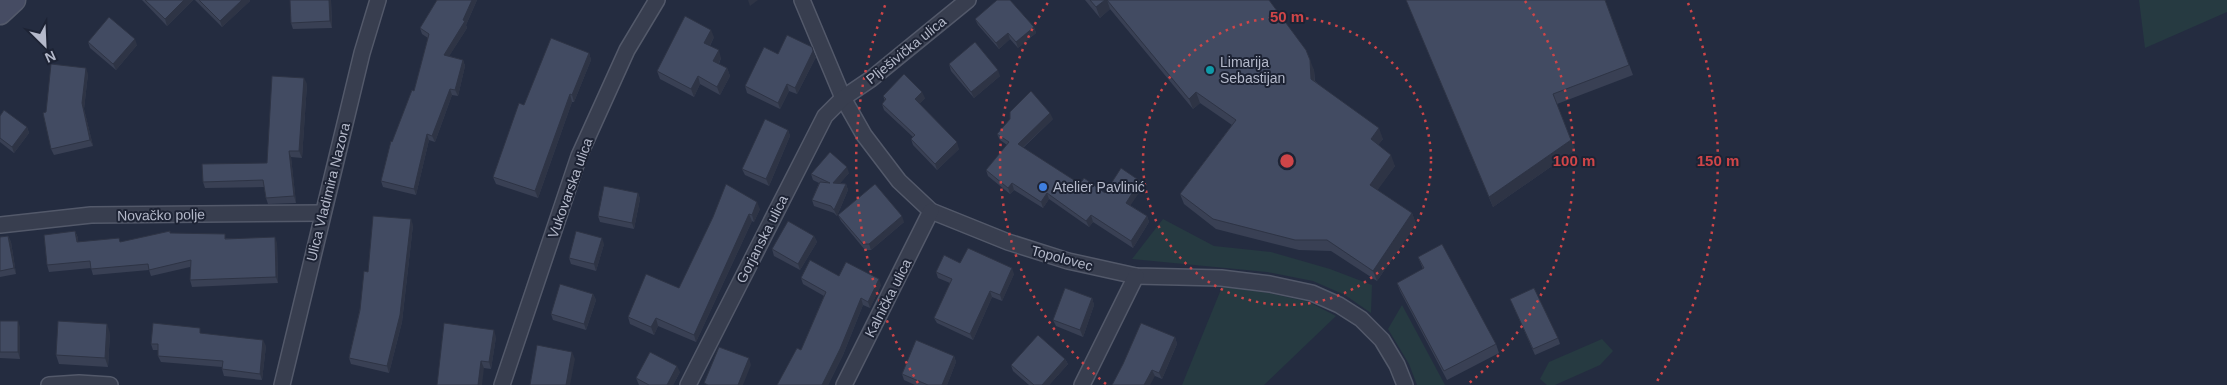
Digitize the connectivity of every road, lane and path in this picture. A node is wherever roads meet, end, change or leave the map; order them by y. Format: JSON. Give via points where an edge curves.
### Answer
{"nodes":[{"id":1,"x":14,"y":0,"type":"edge"},
{"id":2,"x":378,"y":0,"type":"edge"},
{"id":3,"x":657,"y":0,"type":"edge"},
{"id":4,"x":802,"y":0,"type":"edge"},
{"id":5,"x":968,"y":0,"type":"edge"},
{"id":6,"x":0,"y":13,"type":"edge"},
{"id":7,"x":843,"y":98,"type":"junction"},
{"id":8,"x":931,"y":210,"type":"junction"},
{"id":9,"x":322,"y":213,"type":"junction"},
{"id":10,"x":0,"y":225,"type":"edge"},
{"id":11,"x":1136,"y":276,"type":"junction"},
{"id":12,"x":49,"y":385,"type":"edge"},
{"id":13,"x":110,"y":385,"type":"edge"},
{"id":14,"x":282,"y":385,"type":"edge"},
{"id":15,"x":502,"y":385,"type":"edge"},
{"id":16,"x":688,"y":385,"type":"edge"},
{"id":17,"x":844,"y":385,"type":"edge"},
{"id":18,"x":1082,"y":385,"type":"edge"},
{"id":19,"x":1405,"y":385,"type":"edge"}],
"edges":[{"from":1,"to":6,"type":"main road"},
{"from":2,"to":9,"type":"street","name":"Ulica Vladimira Nazora"},
{"from":3,"to":15,"type":"street","name":"Vukovarska ulica","via":[[627,50],[579,156]]},
{"from":4,"to":7,"type":"street","name":"Topolovec"},
{"from":5,"to":7,"type":"street","name":"Plješivička ulica"},
{"from":7,"to":8,"type":"street","name":"Topolovec","via":[[864,135],[893,173]]},
{"from":7,"to":16,"type":"street","name":"Gorjanska ulica","via":[[825,116]]},
{"from":8,"to":11,"type":"street","name":"Topolovec","via":[[1008,242],[1068,261]]},
{"from":8,"to":17,"type":"street","name":"Kalnička ulica"},
{"from":9,"to":10,"type":"street","name":"Novačko polje","via":[[91,215]]},
{"from":9,"to":14,"type":"street","name":"Ulica Vladimira Nazora"},
{"from":11,"to":18,"type":"street"},
{"from":11,"to":19,"type":"street","name":"Topolovec","via":[[1221,278],[1312,292],[1339,304],[1361,319],[1382,340]]},
{"from":12,"to":13,"type":"street"}]}
